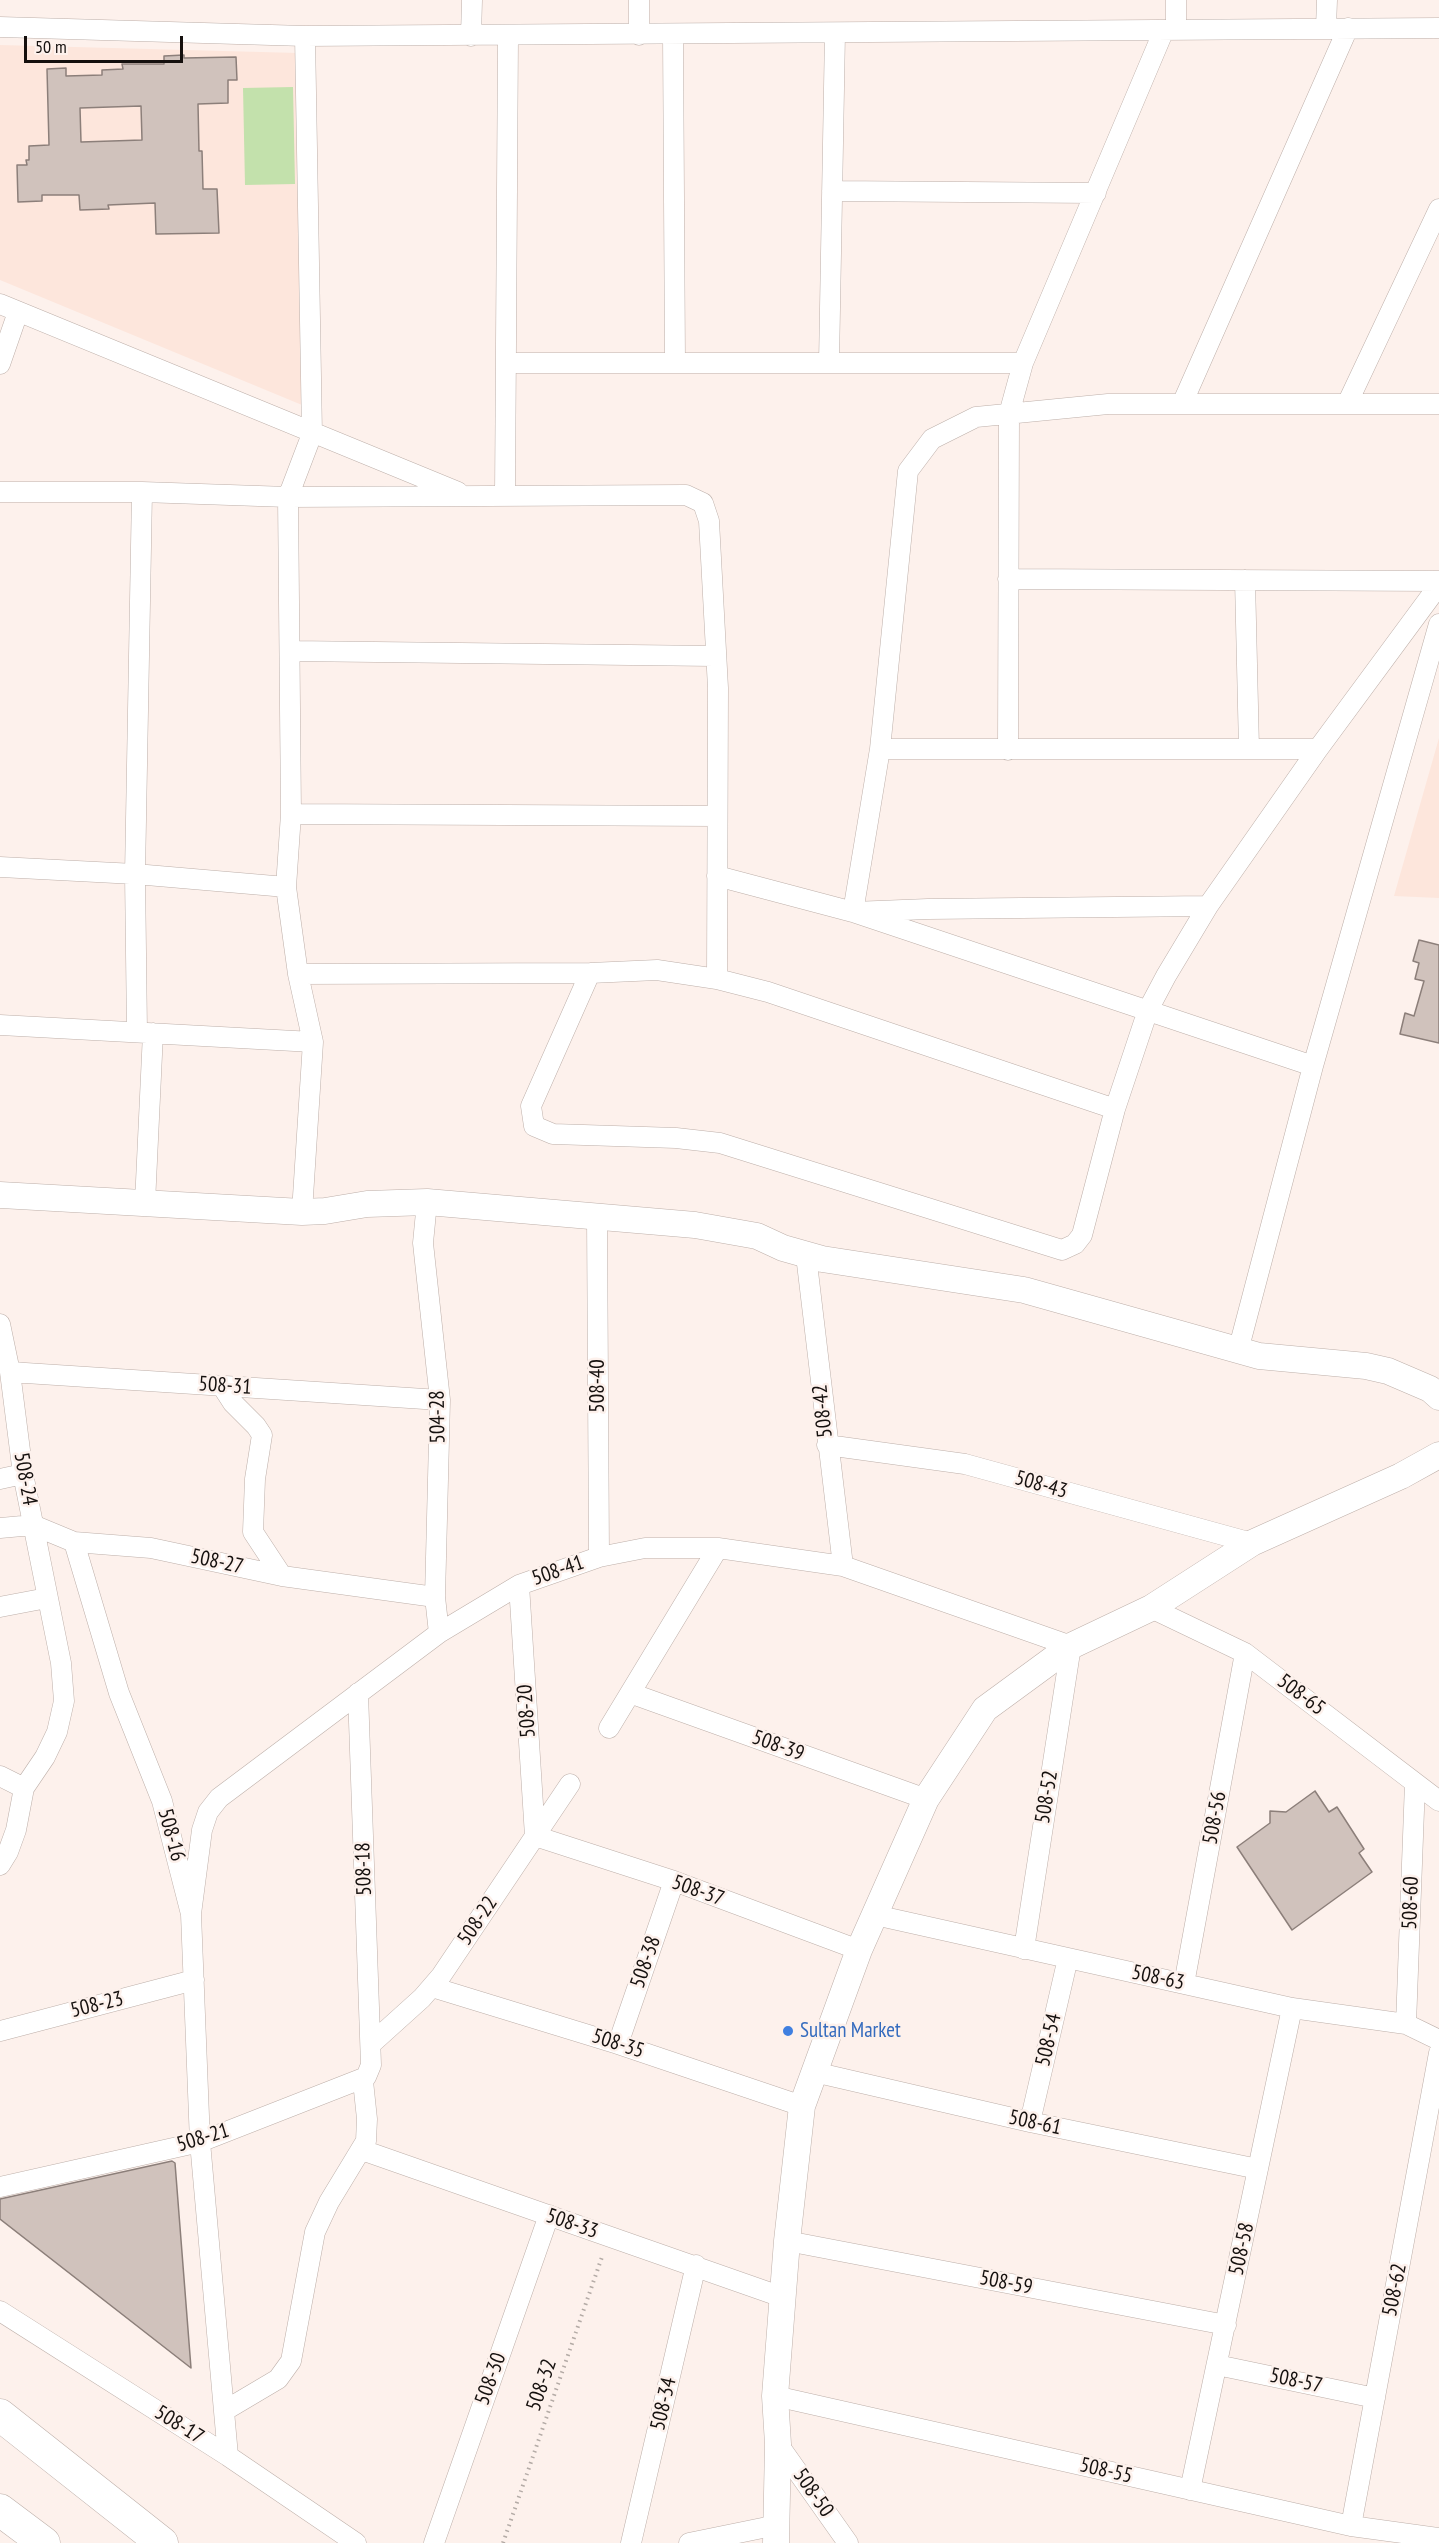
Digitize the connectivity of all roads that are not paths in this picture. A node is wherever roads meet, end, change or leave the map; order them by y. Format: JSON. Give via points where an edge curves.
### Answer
{"nodes":[{"id":1,"x":472,"y":0,"type":"edge"},
{"id":2,"x":639,"y":0,"type":"edge"},
{"id":3,"x":1176,"y":0,"type":"edge"},
{"id":4,"x":1327,"y":0,"type":"edge"},
{"id":5,"x":0,"y":27,"type":"edge"},
{"id":6,"x":1326,"y":28,"type":"junction"},
{"id":7,"x":1348,"y":28,"type":"junction"},
{"id":8,"x":1439,"y":28,"type":"edge"},
{"id":9,"x":1170,"y":30,"type":"junction"},
{"id":10,"x":836,"y":33,"type":"junction"},
{"id":11,"x":673,"y":34,"type":"junction"},
{"id":12,"x":639,"y":35,"type":"junction"},
{"id":13,"x":305,"y":36,"type":"junction"},
{"id":14,"x":471,"y":36,"type":"junction"},
{"id":15,"x":508,"y":36,"type":"junction"},
{"id":16,"x":832,"y":191,"type":"junction"},
{"id":17,"x":1096,"y":193,"type":"junction"},
{"id":18,"x":1439,"y":210,"type":"edge"},
{"id":19,"x":0,"y":304,"type":"edge"},
{"id":20,"x":18,"y":312,"type":"junction"},
{"id":21,"x":506,"y":363,"type":"junction"},
{"id":22,"x":675,"y":363,"type":"junction"},
{"id":23,"x":829,"y":363,"type":"junction"},
{"id":24,"x":1023,"y":363,"type":"junction"},
{"id":25,"x":0,"y":364,"type":"edge"},
{"id":26,"x":1182,"y":404,"type":"junction"},
{"id":27,"x":1347,"y":404,"type":"junction"},
{"id":28,"x":1439,"y":404,"type":"edge"},
{"id":29,"x":1009,"y":414,"type":"junction"},
{"id":30,"x":312,"y":434,"type":"junction"},
{"id":31,"x":0,"y":492,"type":"edge"},
{"id":32,"x":142,"y":492,"type":"junction"},
{"id":33,"x":288,"y":496,"type":"junction"},
{"id":34,"x":470,"y":496,"type":"junction"},
{"id":35,"x":505,"y":496,"type":"junction"},
{"id":36,"x":1008,"y":579,"type":"junction"},
{"id":37,"x":1245,"y":580,"type":"junction"},
{"id":38,"x":1439,"y":583,"type":"edge"},
{"id":39,"x":1439,"y":624,"type":"edge"},
{"id":40,"x":291,"y":651,"type":"junction"},
{"id":41,"x":714,"y":656,"type":"junction"},
{"id":42,"x":880,"y":748,"type":"junction"},
{"id":43,"x":1318,"y":748,"type":"junction"},
{"id":44,"x":1248,"y":749,"type":"junction"},
{"id":45,"x":1008,"y":750,"type":"junction"},
{"id":46,"x":291,"y":814,"type":"junction"},
{"id":47,"x":717,"y":816,"type":"junction"},
{"id":48,"x":0,"y":867,"type":"edge"},
{"id":49,"x":135,"y":874,"type":"junction"},
{"id":50,"x":717,"y":876,"type":"junction"},
{"id":51,"x":286,"y":887,"type":"junction"},
{"id":52,"x":1208,"y":906,"type":"junction"},
{"id":53,"x":853,"y":912,"type":"junction"},
{"id":54,"x":591,"y":973,"type":"junction"},
{"id":55,"x":298,"y":974,"type":"junction"},
{"id":56,"x":717,"y":979,"type":"junction"},
{"id":57,"x":1148,"y":1010,"type":"junction"},
{"id":58,"x":0,"y":1025,"type":"edge"},
{"id":59,"x":145,"y":1033,"type":"junction"},
{"id":60,"x":313,"y":1042,"type":"junction"},
{"id":61,"x":1313,"y":1066,"type":"junction"},
{"id":62,"x":1115,"y":1109,"type":"junction"},
{"id":63,"x":0,"y":1195,"type":"edge"},
{"id":64,"x":427,"y":1202,"type":"junction"},
{"id":65,"x":145,"y":1203,"type":"junction"},
{"id":66,"x":302,"y":1212,"type":"junction"},
{"id":67,"x":597,"y":1216,"type":"junction"},
{"id":68,"x":806,"y":1255,"type":"junction"},
{"id":69,"x":0,"y":1324,"type":"edge"},
{"id":70,"x":1238,"y":1352,"type":"junction"},
{"id":71,"x":10,"y":1372,"type":"junction"},
{"id":72,"x":222,"y":1386,"type":"junction"},
{"id":73,"x":1439,"y":1397,"type":"edge"},
{"id":74,"x":440,"y":1400,"type":"junction"},
{"id":75,"x":827,"y":1445,"type":"junction"},
{"id":76,"x":1439,"y":1455,"type":"edge"},
{"id":77,"x":23,"y":1474,"type":"junction"},
{"id":78,"x":0,"y":1479,"type":"edge"},
{"id":79,"x":33,"y":1525,"type":"junction"},
{"id":80,"x":0,"y":1528,"type":"edge"},
{"id":81,"x":74,"y":1542,"type":"junction"},
{"id":82,"x":1251,"y":1543,"type":"junction"},
{"id":83,"x":718,"y":1548,"type":"junction"},
{"id":84,"x":599,"y":1557,"type":"junction"},
{"id":85,"x":843,"y":1566,"type":"junction"},
{"id":86,"x":282,"y":1576,"type":"junction"},
{"id":87,"x":519,"y":1585,"type":"junction"},
{"id":88,"x":47,"y":1598,"type":"junction"},
{"id":89,"x":435,"y":1598,"type":"junction"},
{"id":90,"x":0,"y":1607,"type":"edge"},
{"id":91,"x":1151,"y":1608,"type":"junction"},
{"id":92,"x":439,"y":1633,"type":"junction"},
{"id":93,"x":1071,"y":1646,"type":"junction"},
{"id":94,"x":1245,"y":1653,"type":"junction"},
{"id":95,"x":358,"y":1693,"type":"junction"},
{"id":96,"x":630,"y":1693,"type":"junction"},
{"id":97,"x":609,"y":1728,"type":"dead end"},
{"id":98,"x":0,"y":1776,"type":"edge"},
{"id":99,"x":1415,"y":1783,"type":"junction"},
{"id":100,"x":570,"y":1784,"type":"dead end"},
{"id":101,"x":24,"y":1788,"type":"junction"},
{"id":102,"x":926,"y":1799,"type":"junction"},
{"id":103,"x":1439,"y":1801,"type":"edge"},
{"id":104,"x":535,"y":1836,"type":"junction"},
{"id":105,"x":0,"y":1865,"type":"edge"},
{"id":106,"x":674,"y":1881,"type":"junction"},
{"id":107,"x":191,"y":1914,"type":"junction"},
{"id":108,"x":875,"y":1916,"type":"junction"},
{"id":109,"x":1024,"y":1949,"type":"junction"},
{"id":110,"x":859,"y":1950,"type":"junction"},
{"id":111,"x":1068,"y":1958,"type":"junction"},
{"id":112,"x":194,"y":1980,"type":"junction"},
{"id":113,"x":1184,"y":1984,"type":"junction"},
{"id":114,"x":432,"y":1987,"type":"junction"},
{"id":115,"x":1292,"y":2008,"type":"junction"},
{"id":116,"x":1406,"y":2024,"type":"junction"},
{"id":117,"x":0,"y":2031,"type":"edge"},
{"id":118,"x":1439,"y":2040,"type":"edge"},
{"id":119,"x":370,"y":2044,"type":"junction"},
{"id":120,"x":618,"y":2044,"type":"junction"},
{"id":121,"x":1439,"y":2053,"type":"edge"},
{"id":122,"x":814,"y":2072,"type":"junction"},
{"id":123,"x":363,"y":2080,"type":"junction"},
{"id":124,"x":802,"y":2106,"type":"junction"},
{"id":125,"x":1030,"y":2122,"type":"junction"},
{"id":126,"x":200,"y":2142,"type":"junction"},
{"id":127,"x":362,"y":2150,"type":"junction"},
{"id":128,"x":1258,"y":2169,"type":"junction"},
{"id":129,"x":0,"y":2187,"type":"edge"},
{"id":130,"x":549,"y":2216,"type":"junction"},
{"id":131,"x":787,"y":2241,"type":"junction"},
{"id":132,"x":696,"y":2265,"type":"junction"},
{"id":133,"x":782,"y":2297,"type":"junction"},
{"id":134,"x":0,"y":2312,"type":"edge"},
{"id":135,"x":1226,"y":2325,"type":"junction"},
{"id":136,"x":1217,"y":2365,"type":"junction"},
{"id":137,"x":775,"y":2396,"type":"junction"},
{"id":138,"x":1375,"y":2398,"type":"junction"},
{"id":139,"x":224,"y":2411,"type":"junction"},
{"id":140,"x":0,"y":2415,"type":"edge"},
{"id":141,"x":778,"y":2444,"type":"junction"},
{"id":142,"x":228,"y":2456,"type":"junction"},
{"id":143,"x":1190,"y":2490,"type":"junction"},
{"id":144,"x":0,"y":2510,"type":"edge"},
{"id":145,"x":1351,"y":2526,"type":"junction"},
{"id":146,"x":777,"y":2534,"type":"edge"},
{"id":147,"x":1398,"y":2538,"type":"edge"},
{"id":148,"x":1439,"y":2538,"type":"edge"},
{"id":149,"x":44,"y":2543,"type":"edge"},
{"id":150,"x":162,"y":2543,"type":"edge"},
{"id":151,"x":356,"y":2543,"type":"edge"},
{"id":152,"x":434,"y":2543,"type":"edge"},
{"id":153,"x":631,"y":2543,"type":"edge"},
{"id":154,"x":689,"y":2543,"type":"edge"},
{"id":155,"x":848,"y":2543,"type":"edge"}],
"edges":[{"from":1,"to":14,"type":"street"},
{"from":2,"to":12,"type":"street"},
{"from":3,"to":9,"type":"street"},
{"from":4,"to":6,"type":"street"},
{"from":5,"to":13,"type":"street"},
{"from":6,"to":7,"type":"street"},
{"from":6,"to":9,"type":"street"},
{"from":7,"to":8,"type":"street"},
{"from":7,"to":26,"type":"street"},
{"from":9,"to":10,"type":"street"},
{"from":9,"to":17,"type":"street"},
{"from":10,"to":11,"type":"street"},
{"from":10,"to":16,"type":"street"},
{"from":11,"to":12,"type":"street"},
{"from":11,"to":22,"type":"street"},
{"from":12,"to":15,"type":"street"},
{"from":13,"to":14,"type":"street"},
{"from":13,"to":30,"type":"street"},
{"from":14,"to":15,"type":"street"},
{"from":15,"to":21,"type":"street"},
{"from":16,"to":17,"type":"street"},
{"from":16,"to":23,"type":"street"},
{"from":17,"to":24,"type":"street"},
{"from":18,"to":27,"type":"street"},
{"from":19,"to":20,"type":"street"},
{"from":20,"to":25,"type":"street"},
{"from":20,"to":30,"type":"street"},
{"from":21,"to":22,"type":"street"},
{"from":21,"to":35,"type":"street"},
{"from":22,"to":23,"type":"street"},
{"from":23,"to":24,"type":"street"},
{"from":24,"to":29,"type":"street"},
{"from":26,"to":27,"type":"street"},
{"from":26,"to":29,"type":"street","via":[[1108,404]]},
{"from":27,"to":28,"type":"street"},
{"from":29,"to":36,"type":"street"},
{"from":29,"to":42,"type":"street","via":[[976,417],[932,439],[908,471]]},
{"from":30,"to":33,"type":"street"},
{"from":30,"to":34,"type":"street"},
{"from":31,"to":32,"type":"street"},
{"from":32,"to":33,"type":"street"},
{"from":32,"to":49,"type":"street"},
{"from":33,"to":34,"type":"street"},
{"from":33,"to":40,"type":"street"},
{"from":34,"to":35,"type":"street"},
{"from":35,"to":41,"type":"street","via":[[686,495],[703,503],[709,521]]},
{"from":36,"to":37,"type":"street"},
{"from":36,"to":45,"type":"street"},
{"from":37,"to":38,"type":"street"},
{"from":37,"to":44,"type":"street"},
{"from":38,"to":43,"type":"street"},
{"from":39,"to":61,"type":"street"},
{"from":40,"to":41,"type":"street"},
{"from":40,"to":46,"type":"street"},
{"from":41,"to":47,"type":"street","via":[[718,688]]},
{"from":42,"to":45,"type":"street"},
{"from":42,"to":53,"type":"street"},
{"from":43,"to":44,"type":"street"},
{"from":43,"to":52,"type":"street"},
{"from":44,"to":45,"type":"street"},
{"from":46,"to":47,"type":"street"},
{"from":46,"to":51,"type":"street"},
{"from":47,"to":50,"type":"street"},
{"from":48,"to":49,"type":"street"},
{"from":49,"to":51,"type":"street"},
{"from":49,"to":59,"type":"street"},
{"from":50,"to":53,"type":"street"},
{"from":50,"to":56,"type":"street"},
{"from":51,"to":55,"type":"street"},
{"from":52,"to":53,"type":"street"},
{"from":52,"to":57,"type":"street"},
{"from":53,"to":57,"type":"street"},
{"from":54,"to":55,"type":"street"},
{"from":54,"to":56,"type":"street","via":[[657,970]]},
{"from":54,"to":62,"type":"street","via":[[531,1106],[534,1126],[553,1134],[720,1143],[1062,1250],[1082,1235]]},
{"from":55,"to":60,"type":"street"},
{"from":56,"to":62,"type":"street","via":[[768,992]]},
{"from":57,"to":61,"type":"street"},
{"from":57,"to":62,"type":"street"},
{"from":58,"to":59,"type":"street"},
{"from":59,"to":60,"type":"street"},
{"from":59,"to":65,"type":"street"},
{"from":60,"to":66,"type":"street"},
{"from":61,"to":70,"type":"street"},
{"from":63,"to":65,"type":"street"},
{"from":64,"to":66,"type":"street"},
{"from":64,"to":67,"type":"street"},
{"from":64,"to":74,"type":"street","name":"504-28","via":[[423,1243]]},
{"from":65,"to":66,"type":"street"},
{"from":67,"to":68,"type":"street","via":[[743,1233]]},
{"from":67,"to":84,"type":"street","name":"508-40"},
{"from":68,"to":70,"type":"street","via":[[1024,1290]]},
{"from":68,"to":75,"type":"street","name":"508-42"},
{"from":69,"to":71,"type":"street","name":"508-24"},
{"from":70,"to":73,"type":"street","via":[[1280,1360],[1366,1366],[1409,1378]]},
{"from":71,"to":72,"type":"street","name":"508-31"},
{"from":71,"to":77,"type":"street","name":"508-24"},
{"from":72,"to":74,"type":"street","name":"508-31"},
{"from":72,"to":86,"type":"street","via":[[262,1435],[253,1532]]},
{"from":74,"to":89,"type":"street","name":"504-28"},
{"from":75,"to":82,"type":"street","name":"508-43","via":[[965,1464]]},
{"from":75,"to":85,"type":"street","name":"508-42"},
{"from":76,"to":82,"type":"street"},
{"from":77,"to":78,"type":"street"},
{"from":77,"to":79,"type":"street","name":"508-24"},
{"from":79,"to":80,"type":"street","name":"508-27"},
{"from":79,"to":81,"type":"street","name":"508-27"},
{"from":79,"to":88,"type":"street","name":"508-24"},
{"from":81,"to":86,"type":"street","name":"508-27","via":[[151,1548]]},
{"from":81,"to":107,"type":"street","name":"508-16","via":[[119,1693],[162,1801]]},
{"from":82,"to":91,"type":"street"},
{"from":83,"to":84,"type":"street","name":"508-41","via":[[645,1548]]},
{"from":83,"to":85,"type":"street","name":"508-41"},
{"from":83,"to":96,"type":"street"},
{"from":84,"to":87,"type":"street","name":"508-41"},
{"from":85,"to":93,"type":"street","name":"508-41"},
{"from":86,"to":89,"type":"street","name":"508-27"},
{"from":87,"to":92,"type":"street","name":"508-41"},
{"from":87,"to":104,"type":"street","name":"508-20"},
{"from":88,"to":90,"type":"street"},
{"from":88,"to":101,"type":"street","name":"508-24","via":[[61,1663],[64,1701],[57,1732]]},
{"from":89,"to":92,"type":"street","name":"504-28"},
{"from":91,"to":93,"type":"street"},
{"from":91,"to":94,"type":"street","name":"508-65"},
{"from":92,"to":95,"type":"street","name":"508-41"},
{"from":93,"to":102,"type":"street","via":[[985,1709]]},
{"from":93,"to":109,"type":"street","name":"508-52"},
{"from":94,"to":99,"type":"street","name":"508-65"},
{"from":94,"to":113,"type":"street","name":"508-56"},
{"from":95,"to":107,"type":"street","name":"508-41","via":[[233,1785],[208,1812]]},
{"from":95,"to":119,"type":"street","name":"508-18"},
{"from":96,"to":97,"type":"street"},
{"from":96,"to":102,"type":"street","name":"508-39"},
{"from":98,"to":101,"type":"street"},
{"from":99,"to":103,"type":"street","name":"508-65"},
{"from":99,"to":116,"type":"street","name":"508-60"},
{"from":100,"to":104,"type":"street","name":"508-22"},
{"from":101,"to":105,"type":"street","via":[[16,1830]]},
{"from":102,"to":108,"type":"street"},
{"from":104,"to":106,"type":"street","name":"508-37"},
{"from":104,"to":114,"type":"street","name":"508-22"},
{"from":106,"to":110,"type":"street","name":"508-37"},
{"from":106,"to":120,"type":"street","name":"508-38"},
{"from":107,"to":112,"type":"street","name":"508-16"},
{"from":108,"to":109,"type":"street","name":"508-63"},
{"from":108,"to":110,"type":"street"},
{"from":109,"to":111,"type":"street","name":"508-63"},
{"from":110,"to":122,"type":"street"},
{"from":111,"to":113,"type":"street","name":"508-63"},
{"from":111,"to":125,"type":"street","name":"508-54"},
{"from":112,"to":117,"type":"street","name":"508-23"},
{"from":112,"to":126,"type":"street","name":"508-16"},
{"from":113,"to":115,"type":"street","name":"508-63"},
{"from":114,"to":119,"type":"street","name":"508-22"},
{"from":114,"to":120,"type":"street","name":"508-35"},
{"from":115,"to":116,"type":"street","name":"508-63"},
{"from":115,"to":128,"type":"street","name":"508-58"},
{"from":116,"to":118,"type":"street","name":"508-63"},
{"from":119,"to":123,"type":"street","via":[[370,2069]]},
{"from":120,"to":124,"type":"street","name":"508-35"},
{"from":121,"to":138,"type":"street","name":"508-62"},
{"from":122,"to":124,"type":"street"},
{"from":122,"to":125,"type":"street","name":"508-61"},
{"from":123,"to":126,"type":"street","name":"508-21"},
{"from":123,"to":127,"type":"street","via":[[367,2130]]},
{"from":124,"to":131,"type":"street"},
{"from":125,"to":128,"type":"street","name":"508-61"},
{"from":126,"to":129,"type":"street","name":"508-21"},
{"from":126,"to":139,"type":"street","name":"508-16"},
{"from":127,"to":130,"type":"street","name":"508-33"},
{"from":127,"to":139,"type":"street","via":[[315,2232],[291,2361],[278,2379]]},
{"from":128,"to":135,"type":"street","name":"508-58"},
{"from":130,"to":132,"type":"street","name":"508-33"},
{"from":130,"to":152,"type":"street","name":"508-30"},
{"from":131,"to":133,"type":"street"},
{"from":131,"to":135,"type":"street","name":"508-59"},
{"from":132,"to":133,"type":"street","name":"508-33"},
{"from":132,"to":153,"type":"street","name":"508-34"},
{"from":133,"to":137,"type":"street"},
{"from":134,"to":142,"type":"street","name":"508-17"},
{"from":135,"to":136,"type":"street","name":"508-58"},
{"from":136,"to":138,"type":"street","name":"508-57"},
{"from":136,"to":143,"type":"street","name":"508-58"},
{"from":137,"to":141,"type":"street"},
{"from":137,"to":143,"type":"street","name":"508-55"},
{"from":138,"to":145,"type":"street","name":"508-62"},
{"from":139,"to":142,"type":"street","name":"508-16"},
{"from":140,"to":150,"type":"main road"},
{"from":141,"to":146,"type":"street"},
{"from":141,"to":155,"type":"street","name":"508-50"},
{"from":142,"to":151,"type":"street","name":"508-17"},
{"from":143,"to":145,"type":"street","name":"508-55"},
{"from":144,"to":149,"type":"main road"},
{"from":145,"to":147,"type":"street","name":"508-55"},
{"from":146,"to":154,"type":"street"},
{"from":147,"to":148,"type":"street","name":"508-55"}]}
